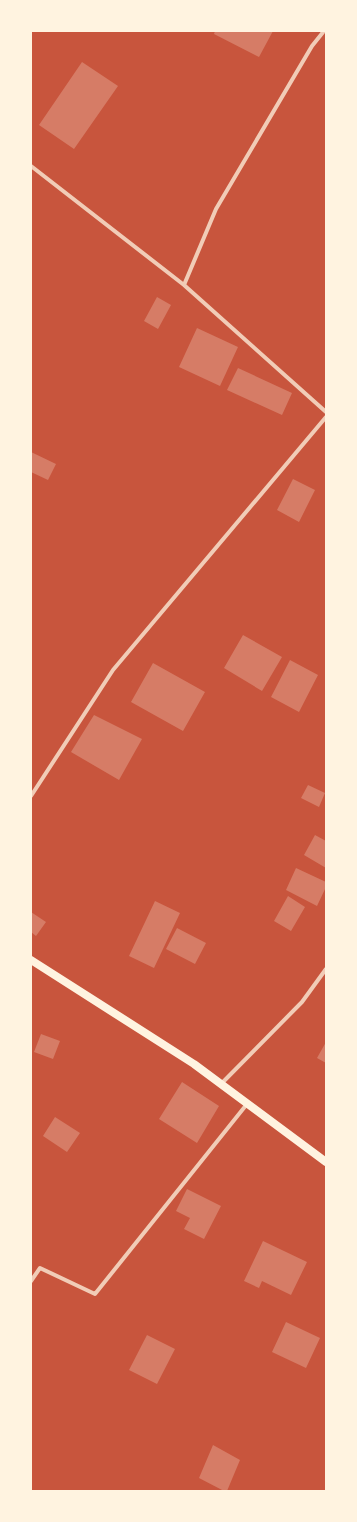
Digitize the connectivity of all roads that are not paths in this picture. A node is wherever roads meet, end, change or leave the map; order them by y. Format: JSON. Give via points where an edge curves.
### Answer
{"nodes":[{"id":1,"x":324,"y":31,"type":"edge"},
{"id":2,"x":31,"y":166,"type":"edge"},
{"id":3,"x":184,"y":285,"type":"junction"},
{"id":4,"x":326,"y":412,"type":"edge"},
{"id":5,"x":326,"y":417,"type":"edge"},
{"id":6,"x":31,"y":796,"type":"edge"},
{"id":7,"x":31,"y":960,"type":"edge"},
{"id":8,"x":326,"y":969,"type":"edge"},
{"id":9,"x":220,"y":1084,"type":"junction"},
{"id":10,"x":248,"y":1104,"type":"junction"},
{"id":11,"x":326,"y":1162,"type":"edge"},
{"id":12,"x":31,"y":1281,"type":"edge"}],
"edges":[{"from":1,"to":3,"type":"street","via":[[312,46],[216,209]]},
{"from":2,"to":3,"type":"street"},
{"from":3,"to":4,"type":"street"},
{"from":5,"to":6,"type":"street","via":[[113,670]]},
{"from":7,"to":9,"type":"main road","via":[[194,1064]]},
{"from":8,"to":9,"type":"street","via":[[302,1002]]},
{"from":9,"to":10,"type":"main road"},
{"from":10,"to":11,"type":"main road"},
{"from":10,"to":12,"type":"street","via":[[96,1294],[40,1268]]}]}
